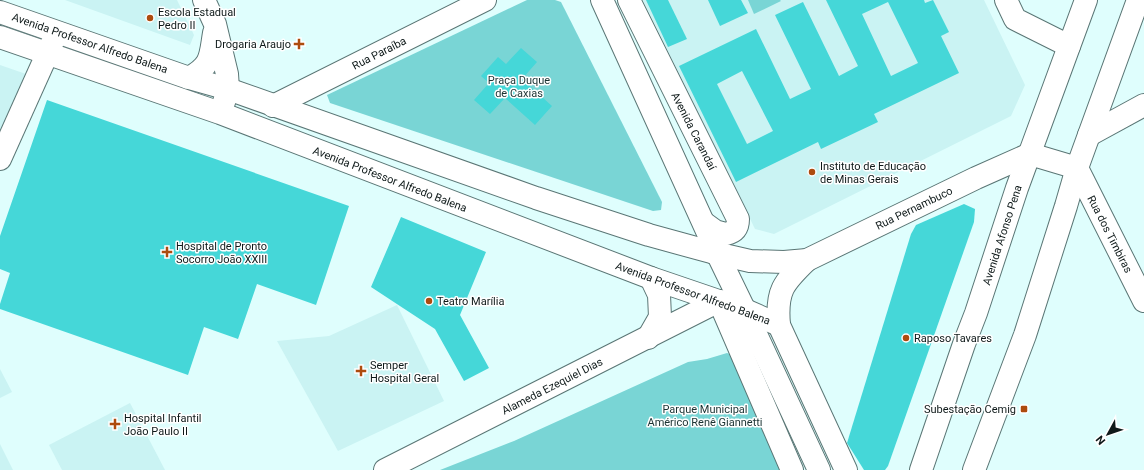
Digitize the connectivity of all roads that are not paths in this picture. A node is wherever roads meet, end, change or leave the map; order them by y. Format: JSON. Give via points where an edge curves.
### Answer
{"nodes":[{"id":1,"x":204,"y":0,"type":"edge"},
{"id":2,"x":485,"y":0,"type":"edge"},
{"id":3,"x":602,"y":0,"type":"edge"},
{"id":4,"x":629,"y":0,"type":"edge"},
{"id":5,"x":1086,"y":0,"type":"edge"},
{"id":6,"x":1138,"y":0,"type":"edge"},
{"id":7,"x":1010,"y":9,"type":"edge"},
{"id":8,"x":0,"y":12,"type":"edge"},
{"id":9,"x":215,"y":24,"type":"junction"},
{"id":10,"x":57,"y":32,"type":"junction"},
{"id":11,"x":0,"y":37,"type":"edge"},
{"id":12,"x":1069,"y":46,"type":"junction"},
{"id":13,"x":48,"y":53,"type":"junction"},
{"id":14,"x":189,"y":78,"type":"junction"},
{"id":15,"x":228,"y":90,"type":"junction"},
{"id":16,"x":1144,"y":105,"type":"edge"},
{"id":17,"x":273,"y":106,"type":"junction"},
{"id":18,"x":220,"y":113,"type":"junction"},
{"id":19,"x":1089,"y":135,"type":"junction"},
{"id":20,"x":1030,"y":154,"type":"junction"},
{"id":21,"x":0,"y":159,"type":"edge"},
{"id":22,"x":1077,"y":168,"type":"junction"},
{"id":23,"x":704,"y":223,"type":"junction"},
{"id":24,"x":717,"y":253,"type":"junction"},
{"id":25,"x":750,"y":260,"type":"joint"},
{"id":26,"x":807,"y":260,"type":"junction"},
{"id":27,"x":652,"y":278,"type":"junction"},
{"id":28,"x":719,"y":301,"type":"junction"},
{"id":29,"x":1144,"y":301,"type":"edge"},
{"id":30,"x":745,"y":310,"type":"junction"},
{"id":31,"x":779,"y":325,"type":"junction"},
{"id":32,"x":648,"y":338,"type":"junction"},
{"id":33,"x":920,"y":468,"type":"edge"},
{"id":34,"x":385,"y":470,"type":"edge"},
{"id":35,"x":792,"y":470,"type":"edge"},
{"id":36,"x":819,"y":470,"type":"edge"},
{"id":37,"x":846,"y":470,"type":"edge"},
{"id":38,"x":974,"y":470,"type":"edge"}],
"edges":[{"from":1,"to":9,"type":"street"},
{"from":2,"to":17,"type":"street","name":"Rua Paraíba"},
{"from":3,"to":23,"type":"street"},
{"from":4,"to":23,"type":"street","name":"Avenida Carandaí","via":[[738,219],[735,230],[726,234],[715,231]]},
{"from":5,"to":12,"type":"street","name":"Avenida Afonso Pena"},
{"from":6,"to":19,"type":"street"},
{"from":7,"to":12,"type":"street"},
{"from":8,"to":10,"type":"street","name":"Avenida Professor Alfredo Balena"},
{"from":9,"to":14,"type":"street","via":[[210,59],[205,68]]},
{"from":9,"to":15,"type":"street","via":[[227,74]]},
{"from":10,"to":13,"type":"street"},
{"from":10,"to":14,"type":"street","name":"Avenida Professor Alfredo Balena"},
{"from":11,"to":13,"type":"street","name":"Avenida Professor Alfredo Balena"},
{"from":12,"to":20,"type":"street","name":"Avenida Afonso Pena"},
{"from":13,"to":18,"type":"street","name":"Avenida Professor Alfredo Balena"},
{"from":13,"to":21,"type":"street"},
{"from":14,"to":15,"type":"street","name":"Avenida Professor Alfredo Balena"},
{"from":15,"to":17,"type":"street","name":"Avenida Professor Alfredo Balena"},
{"from":15,"to":18,"type":"street"},
{"from":16,"to":19,"type":"street"},
{"from":17,"to":24,"type":"street","name":"Avenida Professor Alfredo Balena","via":[[544,201],[649,235]]},
{"from":18,"to":27,"type":"street","name":"Avenida Professor Alfredo Balena"},
{"from":19,"to":22,"type":"street"},
{"from":20,"to":22,"type":"street"},
{"from":20,"to":26,"type":"street","name":"Rua Pernambuco"},
{"from":20,"to":33,"type":"street","name":"Avenida Afonso Pena"},
{"from":22,"to":29,"type":"street","name":"Rua dos Timbiras"},
{"from":22,"to":38,"type":"street","via":[[1025,335]]},
{"from":23,"to":24,"type":"street"},
{"from":24,"to":25,"type":"street","name":"Avenida Professor Alfredo Balena"},
{"from":24,"to":30,"type":"street"},
{"from":25,"to":26,"type":"street","name":"Rua Pernambuco"},
{"from":26,"to":31,"type":"street","via":[[786,282],[780,293]]},
{"from":27,"to":28,"type":"street","name":"Avenida Professor Alfredo Balena"},
{"from":27,"to":32,"type":"street","via":[[659,295],[660,317]]},
{"from":28,"to":30,"type":"street","name":"Avenida Professor Alfredo Balena"},
{"from":28,"to":32,"type":"street","name":"Alameda Ezequiel Dias"},
{"from":28,"to":35,"type":"street"},
{"from":30,"to":31,"type":"street","name":"Avenida Professor Alfredo Balena"},
{"from":30,"to":36,"type":"street"},
{"from":31,"to":37,"type":"street"},
{"from":32,"to":34,"type":"street","name":"Alameda Ezequiel Dias"}]}
